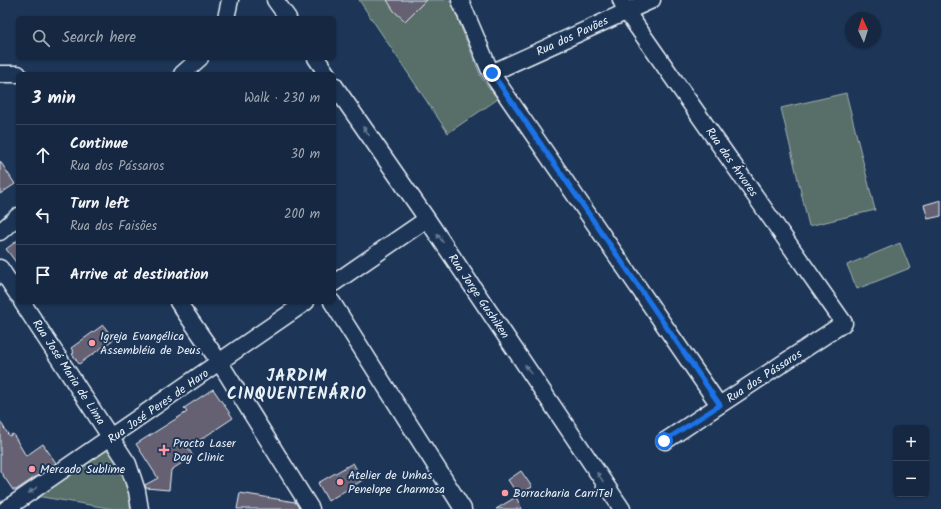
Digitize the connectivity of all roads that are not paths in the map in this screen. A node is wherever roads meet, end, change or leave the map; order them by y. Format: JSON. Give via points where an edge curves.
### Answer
{"nodes":[{"id":1,"x":230,"y":0,"type":"edge"},
{"id":2,"x":275,"y":0,"type":"edge"},
{"id":3,"x":460,"y":0,"type":"edge"},
{"id":4,"x":652,"y":0,"type":"edge"},
{"id":5,"x":624,"y":6,"type":"edge"},
{"id":6,"x":226,"y":16,"type":"edge"},
{"id":7,"x":287,"y":16,"type":"edge"},
{"id":8,"x":198,"y":60,"type":"edge"},
{"id":9,"x":317,"y":60,"type":"edge"},
{"id":10,"x":184,"y":72,"type":"edge"},
{"id":11,"x":326,"y":72,"type":"edge"},
{"id":12,"x":492,"y":73,"type":"junction"},
{"id":13,"x":0,"y":74,"type":"edge"},
{"id":14,"x":16,"y":74,"type":"edge"},
{"id":15,"x":336,"y":88,"type":"edge"},
{"id":16,"x":16,"y":218,"type":"edge"},
{"id":17,"x":427,"y":219,"type":"junction"},
{"id":18,"x":0,"y":232,"type":"edge"},
{"id":19,"x":0,"y":268,"type":"edge"},
{"id":20,"x":336,"y":282,"type":"edge"},
{"id":21,"x":16,"y":292,"type":"edge"},
{"id":22,"x":23,"y":304,"type":"edge"},
{"id":23,"x":179,"y":304,"type":"edge"},
{"id":24,"x":303,"y":304,"type":"edge"},
{"id":25,"x":333,"y":304,"type":"edge"},
{"id":26,"x":844,"y":323,"type":"joint"},
{"id":27,"x":220,"y":363,"type":"junction"},
{"id":28,"x":720,"y":405,"type":"junction"},
{"id":29,"x":112,"y":437,"type":"junction"},
{"id":30,"x":664,"y":441,"type":"dead end"},
{"id":31,"x":306,"y":505,"type":"edge"},
{"id":32,"x":8,"y":508,"type":"edge"},
{"id":33,"x":140,"y":509,"type":"edge"},
{"id":34,"x":463,"y":509,"type":"edge"},
{"id":35,"x":622,"y":509,"type":"edge"}],
"edges":[{"from":1,"to":6,"type":"street"},
{"from":2,"to":7,"type":"street"},
{"from":3,"to":12,"type":"street"},
{"from":4,"to":5,"type":"street","name":"Rua dos Pavões"},
{"from":5,"to":12,"type":"street","name":"Rua dos Pavões"},
{"from":5,"to":26,"type":"street","name":"Rua das Árvores"},
{"from":8,"to":10,"type":"street"},
{"from":9,"to":11,"type":"street"},
{"from":12,"to":28,"type":"street"},
{"from":13,"to":14,"type":"street"},
{"from":17,"to":15,"type":"street","name":"Rua Jorge Gushiken","one_way":true},
{"from":16,"to":18,"type":"street"},
{"from":17,"to":20,"type":"street"},
{"from":35,"to":17,"type":"street","name":"Rua Jorge Gushiken","one_way":true},
{"from":19,"to":21,"type":"street"},
{"from":22,"to":29,"type":"street","name":"Rua José Maria de Lima"},
{"from":23,"to":27,"type":"street"},
{"from":24,"to":27,"type":"street","name":"Rua José Peres de Haro"},
{"from":25,"to":34,"type":"street"},
{"from":26,"to":28,"type":"street","name":"Rua dos Pássaros"},
{"from":27,"to":29,"type":"street","name":"Rua José Peres de Haro"},
{"from":27,"to":31,"type":"street"},
{"from":28,"to":30,"type":"street","name":"Rua dos Pássaros"},
{"from":29,"to":32,"type":"street","name":"Rua José Peres de Haro","one_way":true},
{"from":29,"to":33,"type":"street","name":"Rua José Maria de Lima","via":[[128,464]]}]}
